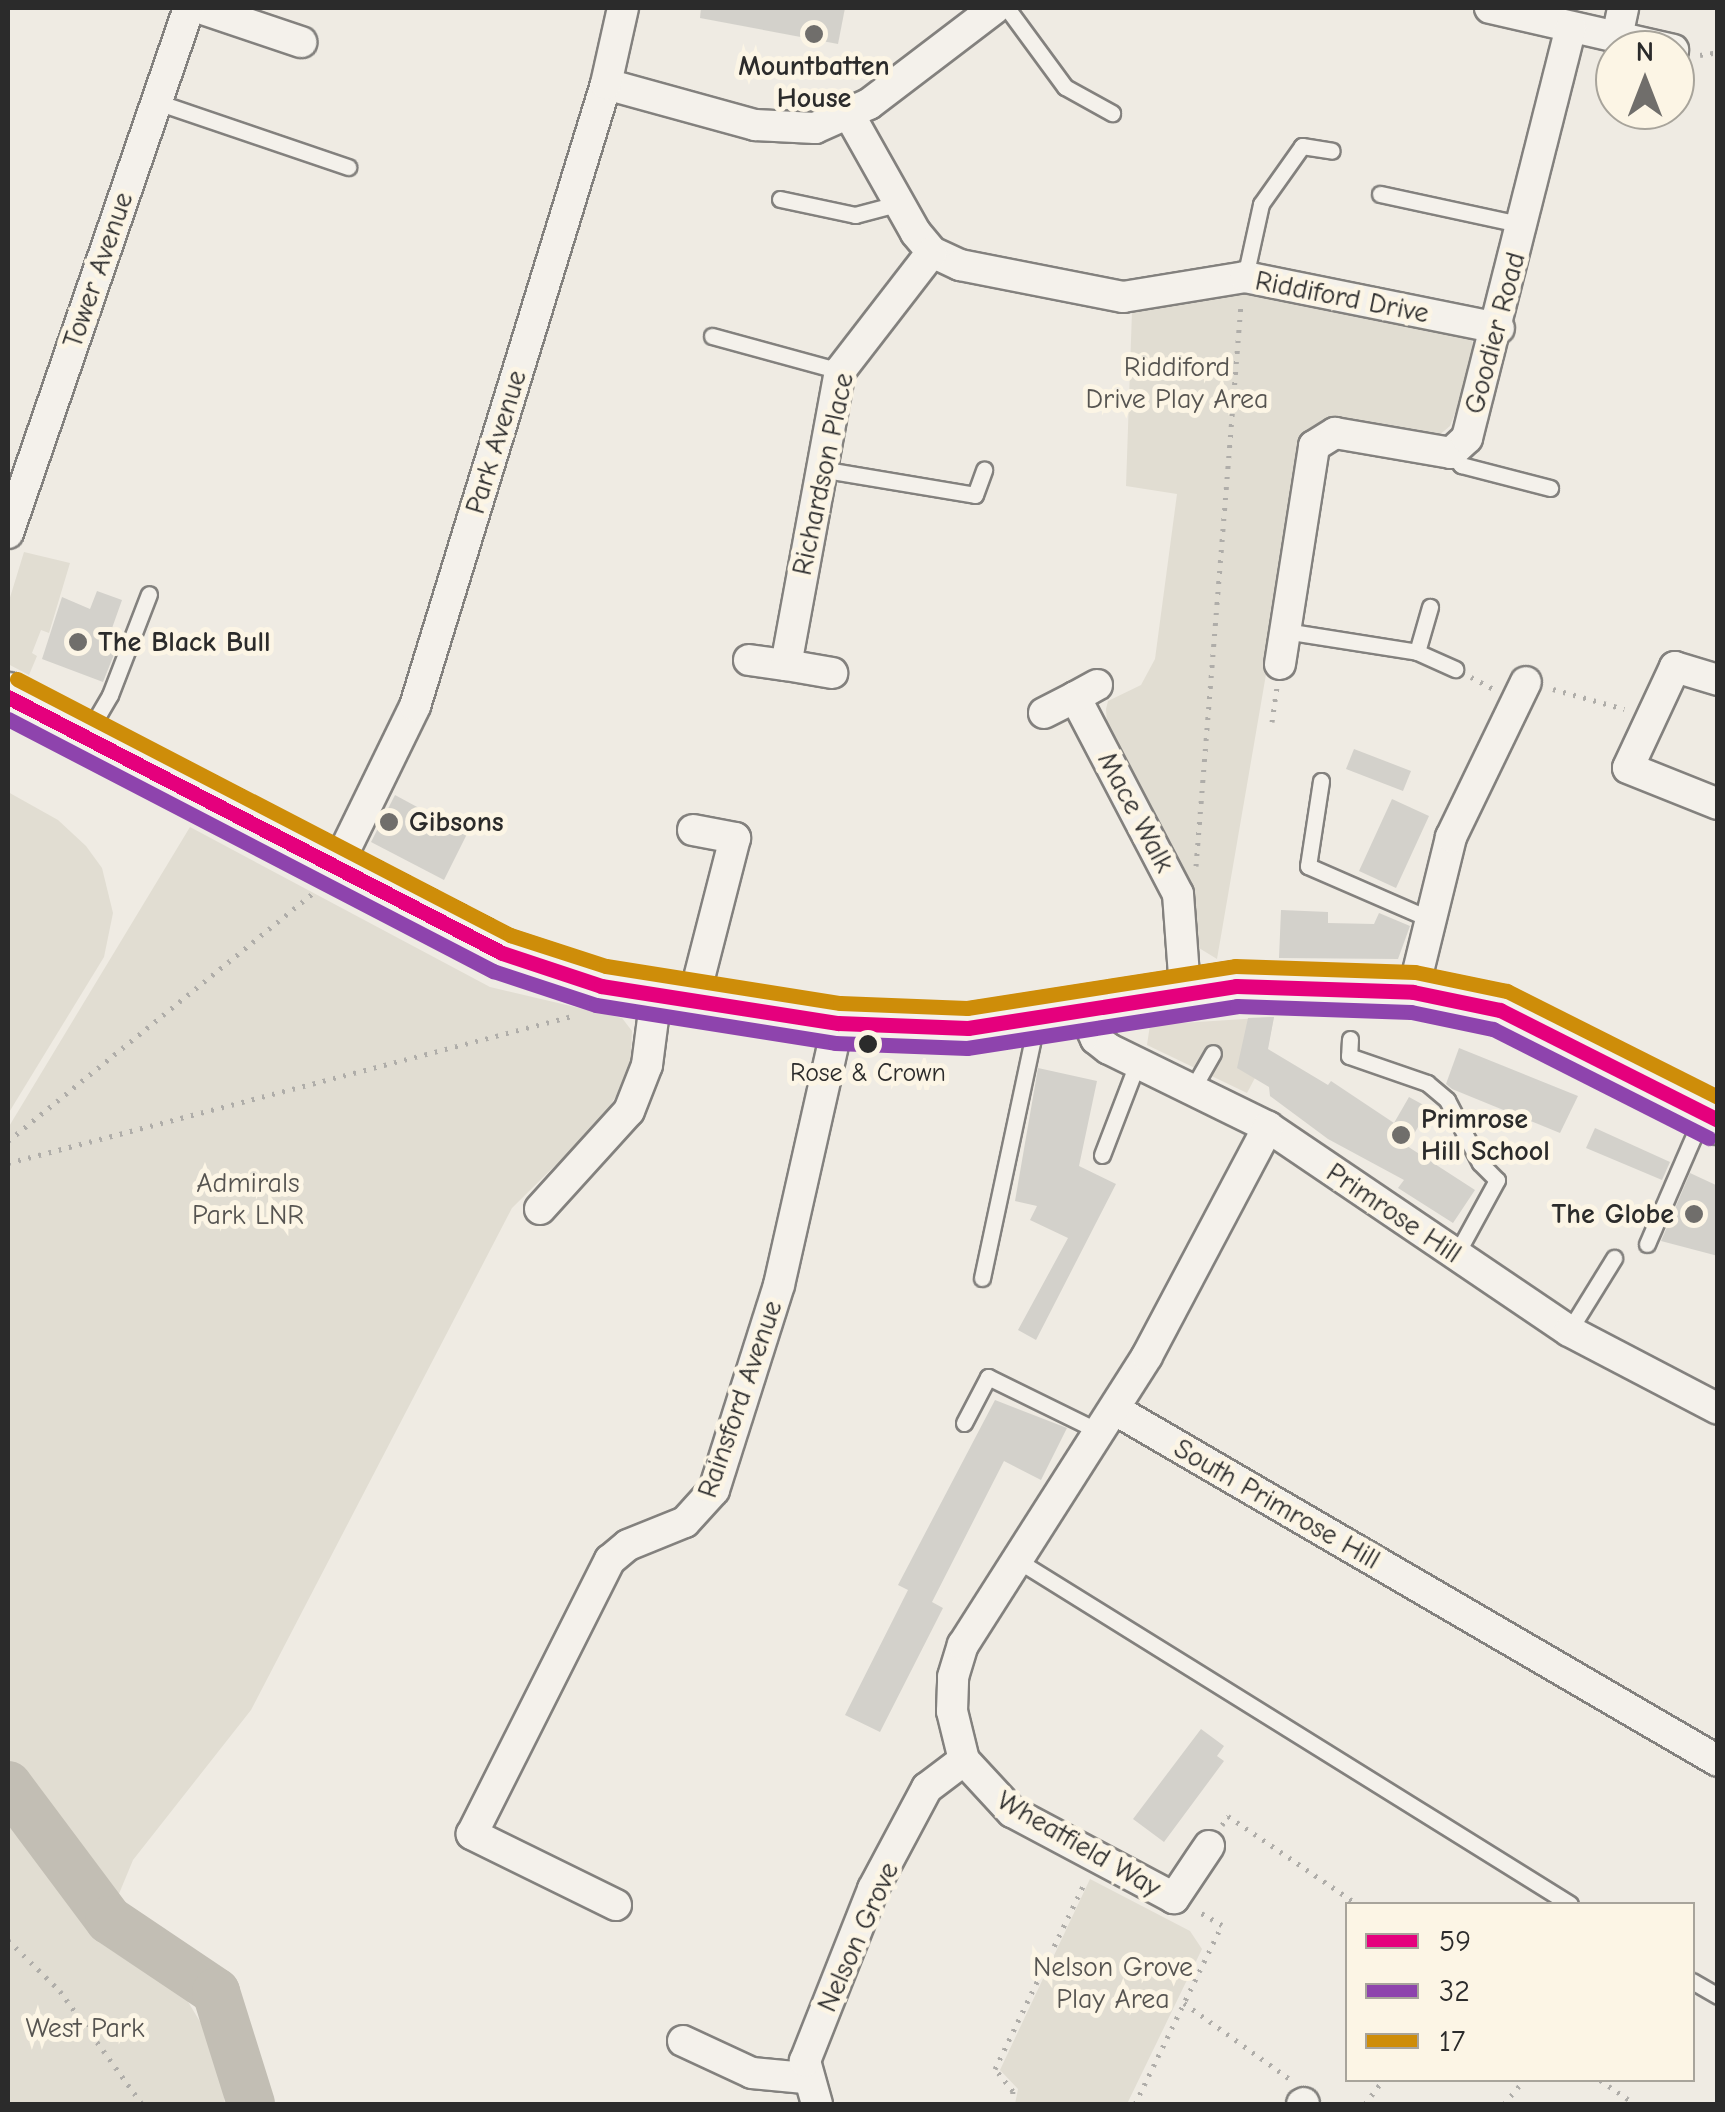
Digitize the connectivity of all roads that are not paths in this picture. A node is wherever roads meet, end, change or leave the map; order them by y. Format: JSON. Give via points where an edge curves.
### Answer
{"nodes":[{"id":1,"x":189,"y":8,"type":"edge"},
{"id":2,"x":200,"y":8,"type":"edge"},
{"id":3,"x":623,"y":8,"type":"edge"},
{"id":4,"x":995,"y":8,"type":"edge"},
{"id":5,"x":1007,"y":8,"type":"edge"},
{"id":6,"x":1500,"y":9,"type":"edge"},
{"id":7,"x":1620,"y":22,"type":"edge"},
{"id":8,"x":1571,"y":28,"type":"junction"},
{"id":9,"x":301,"y":42,"type":"dead end"},
{"id":10,"x":606,"y":84,"type":"junction"},
{"id":11,"x":156,"y":102,"type":"junction"},
{"id":12,"x":1112,"y":113,"type":"dead end"},
{"id":13,"x":850,"y":116,"type":"junction"},
{"id":14,"x":1332,"y":151,"type":"dead end"},
{"id":15,"x":348,"y":166,"type":"dead end"},
{"id":16,"x":1380,"y":194,"type":"dead end"},
{"id":17,"x":780,"y":199,"type":"dead end"},
{"id":18,"x":900,"y":203,"type":"junction"},
{"id":19,"x":1523,"y":226,"type":"junction"},
{"id":20,"x":932,"y":252,"type":"junction"},
{"id":21,"x":1245,"y":276,"type":"junction"},
{"id":22,"x":1499,"y":328,"type":"junction"},
{"id":23,"x":712,"y":336,"type":"dead end"},
{"id":24,"x":840,"y":371,"type":"junction"},
{"id":25,"x":1451,"y":453,"type":"junction"},
{"id":26,"x":820,"y":469,"type":"junction"},
{"id":27,"x":984,"y":470,"type":"dead end"},
{"id":28,"x":1550,"y":488,"type":"dead end"},
{"id":29,"x":8,"y":533,"type":"edge"},
{"id":30,"x":148,"y":594,"type":"dead end"},
{"id":31,"x":1430,"y":607,"type":"dead end"},
{"id":32,"x":1285,"y":631,"type":"junction"},
{"id":33,"x":1417,"y":652,"type":"junction"},
{"id":34,"x":750,"y":660,"type":"dead end"},
{"id":35,"x":1280,"y":664,"type":"dead end"},
{"id":36,"x":786,"y":665,"type":"junction"},
{"id":37,"x":1455,"y":669,"type":"road end"},
{"id":38,"x":832,"y":672,"type":"dead end"},
{"id":39,"x":1718,"y":680,"type":"edge"},
{"id":40,"x":1521,"y":692,"type":"road end"},
{"id":41,"x":8,"y":697,"type":"edge"},
{"id":42,"x":1044,"y":713,"type":"dead end"},
{"id":43,"x":87,"y":735,"type":"junction"},
{"id":44,"x":1321,"y":781,"type":"dead end"},
{"id":45,"x":1718,"y":804,"type":"edge"},
{"id":46,"x":693,"y":830,"type":"dead end"},
{"id":47,"x":338,"y":864,"type":"junction"},
{"id":48,"x":1432,"y":920,"type":"junction"},
{"id":49,"x":1185,"y":990,"type":"junction"},
{"id":50,"x":1413,"y":992,"type":"junction"},
{"id":51,"x":674,"y":999,"type":"junction"},
{"id":52,"x":1082,"y":1009,"type":"junction"},
{"id":53,"x":1036,"y":1020,"type":"junction"},
{"id":54,"x":838,"y":1023,"type":"junction"},
{"id":55,"x":1350,"y":1040,"type":"dead end"},
{"id":56,"x":1213,"y":1053,"type":"dead end"},
{"id":57,"x":1137,"y":1064,"type":"junction"},
{"id":58,"x":1193,"y":1088,"type":"junction"},
{"id":59,"x":1710,"y":1116,"type":"edge"},
{"id":60,"x":1268,"y":1127,"type":"junction"},
{"id":61,"x":1102,"y":1155,"type":"dead end"},
{"id":62,"x":540,"y":1209,"type":"dead end"},
{"id":63,"x":1647,"y":1244,"type":"dead end"},
{"id":64,"x":1456,"y":1254,"type":"junction"},
{"id":65,"x":1614,"y":1258,"type":"dead end"},
{"id":66,"x":982,"y":1278,"type":"dead end"},
{"id":67,"x":1570,"y":1331,"type":"junction"},
{"id":68,"x":1718,"y":1409,"type":"edge"},
{"id":69,"x":1106,"y":1420,"type":"junction"},
{"id":70,"x":964,"y":1424,"type":"dead end"},
{"id":71,"x":1017,"y":1560,"type":"junction"},
{"id":72,"x":964,"y":1760,"type":"junction"},
{"id":73,"x":1718,"y":1761,"type":"edge"},
{"id":74,"x":1209,"y":1846,"type":"road end"},
{"id":75,"x":1567,"y":1902,"type":"edge"},
{"id":76,"x":616,"y":1905,"type":"dead end"},
{"id":77,"x":1695,"y":1983,"type":"edge"},
{"id":78,"x":1718,"y":1996,"type":"edge"},
{"id":79,"x":682,"y":2041,"type":"dead end"},
{"id":80,"x":811,"y":2091,"type":"edge"}],
"edges":[{"from":1,"to":11,"type":"street","name":"Tower Avenue"},
{"from":2,"to":9,"type":"street"},
{"from":3,"to":10,"type":"street","name":"Park Avenue"},
{"from":4,"to":13,"type":"street"},
{"from":5,"to":12,"type":"lane","via":[[1065,87]]},
{"from":6,"to":8,"type":"street"},
{"from":7,"to":8,"type":"street"},
{"from":8,"to":19,"type":"street","name":"Goodier Road"},
{"from":10,"to":13,"type":"street","via":[[782,130]]},
{"from":10,"to":47,"type":"street","name":"Park Avenue","via":[[415,706]]},
{"from":11,"to":15,"type":"lane"},
{"from":11,"to":29,"type":"street","name":"Tower Avenue"},
{"from":13,"to":18,"type":"street"},
{"from":14,"to":21,"type":"lane","via":[[1302,146],[1261,204]]},
{"from":16,"to":19,"type":"lane"},
{"from":17,"to":18,"type":"lane","via":[[855,215]]},
{"from":18,"to":20,"type":"street"},
{"from":19,"to":22,"type":"street","name":"Goodier Road"},
{"from":20,"to":21,"type":"street","name":"Riddiford Drive","via":[[1020,280],[1123,297]]},
{"from":20,"to":24,"type":"street","name":"Richardson Place"},
{"from":21,"to":22,"type":"street","name":"Riddiford Drive"},
{"from":22,"to":25,"type":"street","name":"Goodier Road","via":[[1466,438]]},
{"from":23,"to":24,"type":"lane"},
{"from":24,"to":26,"type":"street","name":"Richardson Place"},
{"from":25,"to":28,"type":"lane","via":[[1461,465]]},
{"from":25,"to":32,"type":"street","via":[[1335,433],[1314,446]]},
{"from":26,"to":27,"type":"lane","via":[[975,495]]},
{"from":26,"to":36,"type":"street","name":"Richardson Place"},
{"from":30,"to":43,"type":"lane","via":[[110,695]]},
{"from":31,"to":33,"type":"lane"},
{"from":32,"to":33,"type":"lane"},
{"from":32,"to":35,"type":"street"},
{"from":33,"to":37,"type":"lane"},
{"from":34,"to":36,"type":"street"},
{"from":36,"to":38,"type":"street"},
{"from":39,"to":45,"type":"street","via":[[1675,666],[1628,768]]},
{"from":40,"to":48,"type":"street","via":[[1451,837]]},
{"from":41,"to":43,"type":"main road"},
{"from":42,"to":49,"type":"street","name":"Mace Walk","via":[[1086,691],[1167,868],[1180,916]]},
{"from":43,"to":47,"type":"main road"},
{"from":44,"to":48,"type":"lane","via":[[1308,866]]},
{"from":46,"to":51,"type":"street","via":[[735,838]]},
{"from":47,"to":51,"type":"main road","via":[[502,952],[601,986]]},
{"from":48,"to":50,"type":"street"},
{"from":49,"to":50,"type":"main road","via":[[1274,985]]},
{"from":49,"to":52,"type":"main road"},
{"from":50,"to":59,"type":"main road","via":[[1500,1010]]},
{"from":51,"to":54,"type":"main road"},
{"from":51,"to":62,"type":"street","via":[[629,1111]]},
{"from":52,"to":53,"type":"main road"},
{"from":52,"to":57,"type":"street","name":"Primrose Hill","via":[[1096,1039]]},
{"from":53,"to":54,"type":"main road","via":[[968,1028]]},
{"from":53,"to":66,"type":"lane"},
{"from":54,"to":76,"type":"street","name":"Rainsford Avenue","via":[[779,1285],[714,1490],[685,1522],[628,1546],[596,1580],[472,1834]]},
{"from":55,"to":64,"type":"lane","via":[[1349,1056],[1427,1083],[1447,1100],[1480,1163],[1497,1180]]},
{"from":56,"to":58,"type":"lane"},
{"from":57,"to":58,"type":"street","name":"Primrose Hill"},
{"from":57,"to":61,"type":"lane"},
{"from":58,"to":60,"type":"street","name":"Primrose Hill"},
{"from":59,"to":63,"type":"lane"},
{"from":60,"to":64,"type":"street","name":"Primrose Hill"},
{"from":60,"to":69,"type":"street"},
{"from":64,"to":67,"type":"street","name":"Primrose Hill"},
{"from":65,"to":67,"type":"lane"},
{"from":67,"to":68,"type":"street","name":"Primrose Hill"},
{"from":69,"to":70,"type":"lane","via":[[988,1377]]},
{"from":69,"to":71,"type":"street","name":"Wheatfield Way"},
{"from":69,"to":73,"type":"street","name":"South Primrose Hill"},
{"from":71,"to":72,"type":"street","name":"Wheatfield Way","via":[[963,1644],[953,1677],[952,1711]]},
{"from":71,"to":75,"type":"lane"},
{"from":72,"to":74,"type":"street","name":"Wheatfield Way","via":[[1012,1812],[1174,1898]]},
{"from":72,"to":80,"type":"street","name":"Nelson Grove","via":[[927,1788],[873,1888],[855,1948],[814,2034]]},
{"from":77,"to":78,"type":"lane"},
{"from":79,"to":80,"type":"street","name":"Nelson Grove"}]}
